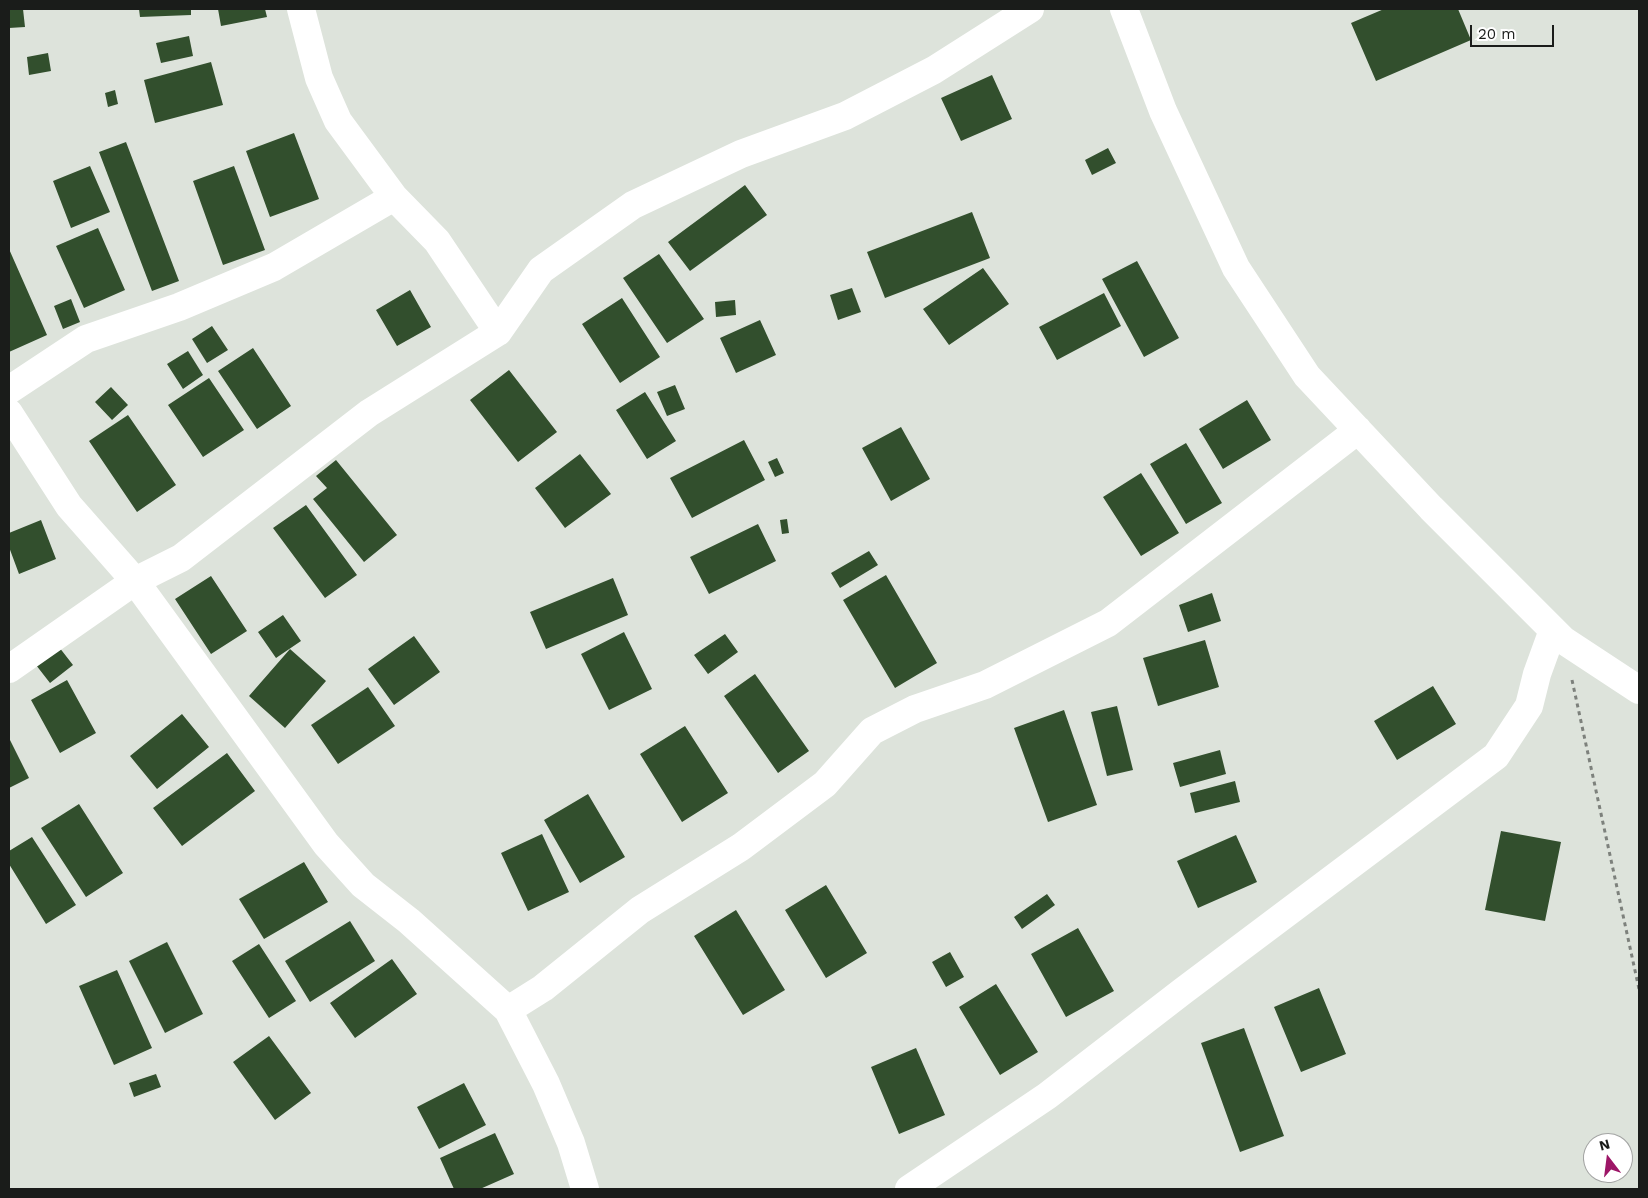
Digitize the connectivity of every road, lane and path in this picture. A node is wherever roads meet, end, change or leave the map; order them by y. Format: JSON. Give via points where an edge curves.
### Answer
{"nodes":[{"id":1,"x":301,"y":9,"type":"edge"},
{"id":2,"x":1030,"y":9,"type":"edge"},
{"id":3,"x":1124,"y":9,"type":"edge"},
{"id":4,"x":394,"y":197,"type":"junction"},
{"id":5,"x":498,"y":332,"type":"junction"},
{"id":6,"x":9,"y":390,"type":"edge"},
{"id":7,"x":9,"y":412,"type":"edge"},
{"id":8,"x":1358,"y":430,"type":"junction"},
{"id":9,"x":135,"y":581,"type":"junction"},
{"id":10,"x":1558,"y":635,"type":"junction"},
{"id":11,"x":9,"y":669,"type":"edge"},
{"id":12,"x":1639,"y":690,"type":"edge"},
{"id":13,"x":1639,"y":990,"type":"edge"},
{"id":14,"x":508,"y":1010,"type":"junction"},
{"id":15,"x":585,"y":1189,"type":"edge"},
{"id":16,"x":909,"y":1189,"type":"edge"}],
"edges":[{"from":1,"to":4,"type":"street","via":[[318,78],[338,121]]},
{"from":2,"to":5,"type":"street","via":[[934,70],[845,116],[742,154],[633,205],[541,270]]},
{"from":3,"to":8,"type":"street","via":[[1163,111],[1236,268],[1307,376]]},
{"from":4,"to":5,"type":"street","via":[[437,241]]},
{"from":4,"to":6,"type":"street","via":[[274,267],[179,307],[86,339]]},
{"from":5,"to":9,"type":"street","via":[[369,413],[181,558]]},
{"from":7,"to":9,"type":"street","via":[[69,506]]},
{"from":8,"to":10,"type":"street"},
{"from":8,"to":14,"type":"street","via":[[1108,623],[985,685],[915,709],[872,731],[825,784],[741,847],[640,910],[543,988]]},
{"from":9,"to":11,"type":"street"},
{"from":9,"to":14,"type":"street","via":[[326,844],[363,885],[409,921]]},
{"from":10,"to":12,"type":"street"},
{"from":10,"to":13,"type":"path"},
{"from":10,"to":16,"type":"street","via":[[1536,674],[1529,706],[1496,756],[1048,1096]]},
{"from":14,"to":15,"type":"street","via":[[546,1084],[571,1143]]}]}
